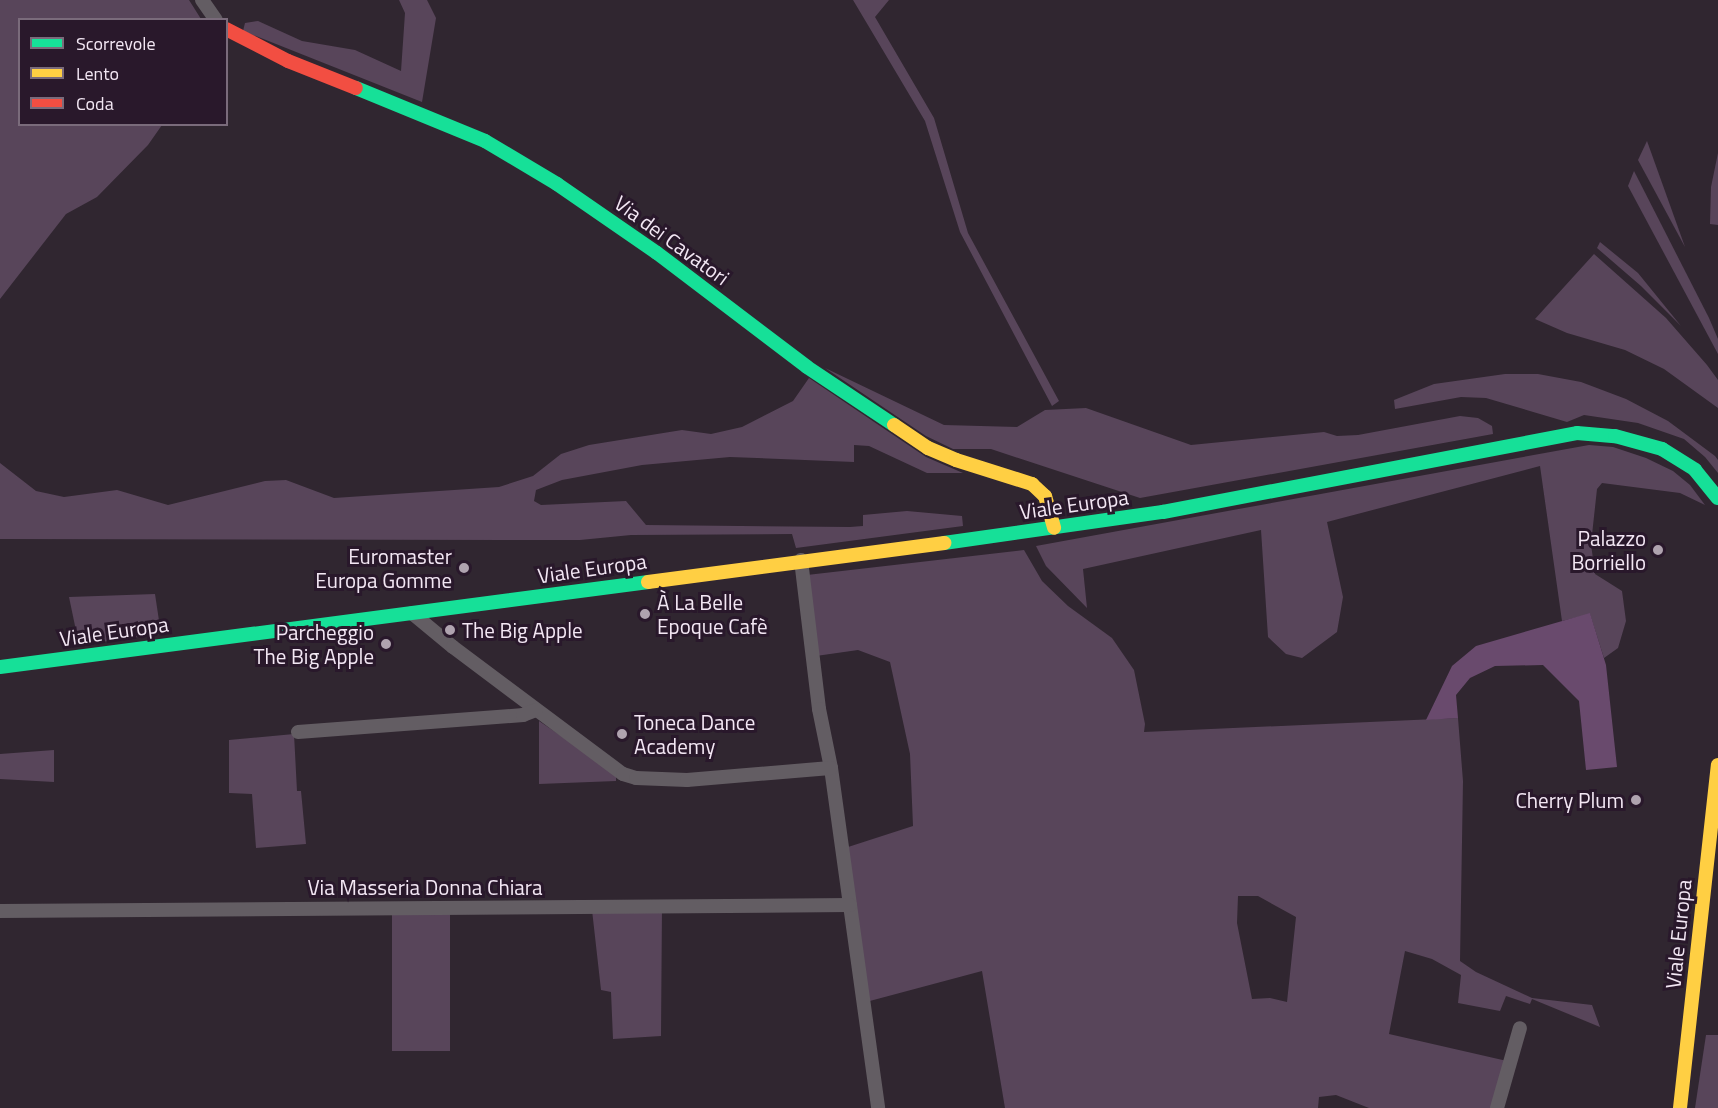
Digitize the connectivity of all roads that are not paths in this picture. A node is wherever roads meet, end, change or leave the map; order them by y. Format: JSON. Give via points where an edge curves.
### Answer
{"nodes":[{"id":1,"x":202,"y":0,"type":"edge"},
{"id":2,"x":215,"y":18,"type":"edge"},
{"id":3,"x":228,"y":30,"type":"edge"},
{"id":4,"x":1718,"y":498,"type":"edge"},
{"id":5,"x":1054,"y":528,"type":"junction"},
{"id":6,"x":801,"y":560,"type":"junction"},
{"id":7,"x":412,"y":613,"type":"junction"},
{"id":8,"x":0,"y":667,"type":"edge"},
{"id":9,"x":536,"y":710,"type":"junction"},
{"id":10,"x":298,"y":732,"type":"dead end"},
{"id":11,"x":1718,"y":765,"type":"edge"},
{"id":12,"x":831,"y":768,"type":"junction"},
{"id":13,"x":850,"y":904,"type":"junction"},
{"id":14,"x":0,"y":911,"type":"edge"},
{"id":15,"x":1520,"y":1028,"type":"dead end"},
{"id":16,"x":878,"y":1108,"type":"edge"},
{"id":17,"x":1497,"y":1108,"type":"edge"},
{"id":18,"x":1680,"y":1108,"type":"edge"}],
"edges":[{"from":1,"to":2,"type":"street"},
{"from":3,"to":5,"type":"street","name":"Via dei Cavatori","via":[[288,61],[485,141],[557,184],[657,253],[807,367],[928,448],[1032,484],[1046,496]]},
{"from":4,"to":5,"type":"street","name":"Viale Europa","via":[[1695,470],[1662,449],[1624,437],[1577,434],[1163,512]]},
{"from":5,"to":6,"type":"street","name":"Viale Europa"},
{"from":6,"to":7,"type":"street","name":"Viale Europa"},
{"from":6,"to":12,"type":"street"},
{"from":7,"to":8,"type":"street","name":"Viale Europa"},
{"from":7,"to":9,"type":"street"},
{"from":9,"to":10,"type":"street","via":[[523,715]]},
{"from":9,"to":12,"type":"street","via":[[610,766],[636,778],[687,780]]},
{"from":11,"to":18,"type":"street","name":"Viale Europa"},
{"from":12,"to":13,"type":"street"},
{"from":13,"to":14,"type":"street","name":"Via Masseria Donna Chiara"},
{"from":13,"to":16,"type":"street"},
{"from":15,"to":17,"type":"street"}]}
